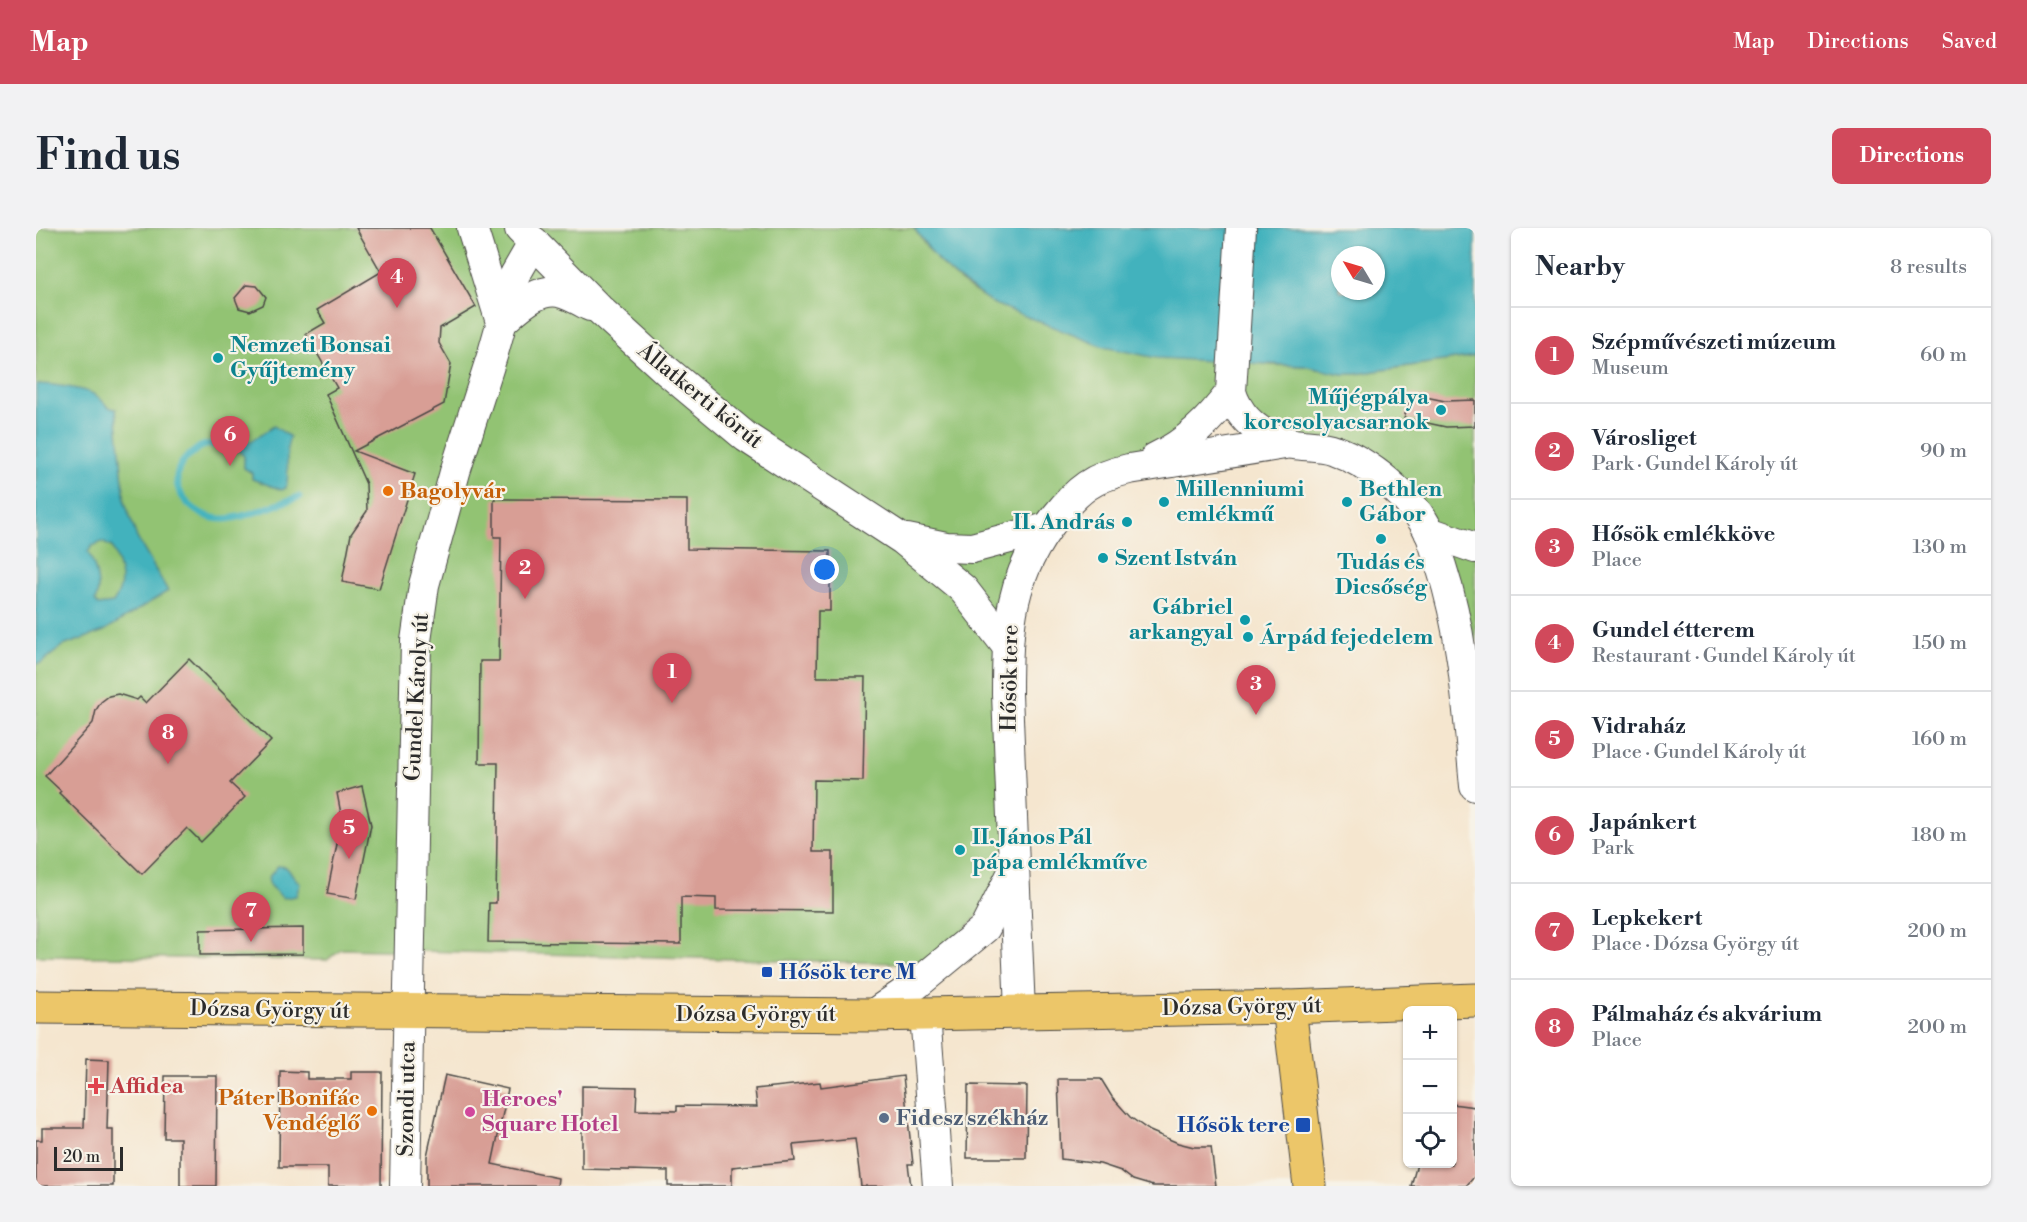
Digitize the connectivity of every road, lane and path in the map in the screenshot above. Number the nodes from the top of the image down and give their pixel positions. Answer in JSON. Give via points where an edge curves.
{"nodes":[{"id":1,"x":472,"y":228,"type":"edge"},
{"id":2,"x":1241,"y":228,"type":"edge"},
{"id":3,"x":526,"y":235,"type":"edge"},
{"id":4,"x":599,"y":309,"type":"junction"},
{"id":5,"x":501,"y":322,"type":"junction"},
{"id":6,"x":1231,"y":386,"type":"junction"},
{"id":7,"x":1291,"y":443,"type":"junction"},
{"id":8,"x":1129,"y":469,"type":"junction"},
{"id":9,"x":1047,"y":528,"type":"junction"},
{"id":10,"x":1429,"y":532,"type":"junction"},
{"id":11,"x":902,"y":539,"type":"junction"},
{"id":12,"x":1475,"y":548,"type":"edge"},
{"id":13,"x":1007,"y":646,"type":"junction"},
{"id":14,"x":1469,"y":667,"type":"edge"},
{"id":15,"x":1475,"y":786,"type":"edge"},
{"id":16,"x":1014,"y":869,"type":"junction"},
{"id":17,"x":1475,"y":1000,"type":"edge"},
{"id":18,"x":1289,"y":1007,"type":"junction"},
{"id":19,"x":36,"y":1008,"type":"edge"},
{"id":20,"x":408,"y":1011,"type":"junction"},
{"id":21,"x":1020,"y":1012,"type":"junction"},
{"id":22,"x":925,"y":1014,"type":"junction"},
{"id":23,"x":872,"y":1015,"type":"junction"},
{"id":24,"x":405,"y":1186,"type":"edge"},
{"id":25,"x":938,"y":1186,"type":"edge"},
{"id":26,"x":1310,"y":1186,"type":"edge"}],
"edges":[{"from":1,"to":5,"type":"street"},
{"from":2,"to":6,"type":"street"},
{"from":3,"to":4,"type":"street","name":"Állatkerti körút"},
{"from":3,"to":5,"type":"street","name":"Gundel Károly út"},
{"from":4,"to":5,"type":"street","via":[[559,292],[547,292],[531,297]]},
{"from":4,"to":11,"type":"street","name":"Állatkerti körút","via":[[746,437]]},
{"from":5,"to":20,"type":"street","name":"Gundel Károly út","via":[[454,472],[424,585],[416,641]]},
{"from":6,"to":7,"type":"street","name":"Hősök tere","via":[[1236,407],[1249,423]]},
{"from":6,"to":8,"type":"street","name":"Hősök tere","via":[[1215,414],[1195,433],[1168,452]]},
{"from":7,"to":8,"type":"street","name":"Hősök tere"},
{"from":7,"to":10,"type":"street","name":"Hősök tere","via":[[1333,449],[1365,465],[1401,495]]},
{"from":8,"to":9,"type":"street","name":"Hősök tere","via":[[1092,481]]},
{"from":9,"to":11,"type":"street","name":"Állatkerti körút","via":[[972,548]]},
{"from":9,"to":13,"type":"street","name":"Hősök tere","via":[[1030,552],[1019,580]]},
{"from":10,"to":12,"type":"street"},
{"from":10,"to":14,"type":"street","name":"Hősök tere"},
{"from":11,"to":13,"type":"street","name":"Állatkerti körút","via":[[963,589]]},
{"from":13,"to":16,"type":"street","name":"Hősök tere"},
{"from":14,"to":15,"type":"street","name":"Hősök tere"},
{"from":16,"to":21,"type":"street","name":"Hősök tere"},
{"from":16,"to":23,"type":"street","name":"Hősök tere","via":[[985,928]]},
{"from":17,"to":18,"type":"main road","name":"Dózsa György út"},
{"from":18,"to":21,"type":"main road","name":"Dózsa György út"},
{"from":18,"to":26,"type":"main road"},
{"from":19,"to":20,"type":"main road","name":"Dózsa György út"},
{"from":20,"to":23,"type":"main road","name":"Dózsa György út"},
{"from":20,"to":24,"type":"street","name":"Szondi utca"},
{"from":21,"to":22,"type":"main road","name":"Dózsa György út"},
{"from":22,"to":23,"type":"main road","name":"Dózsa György út"},
{"from":22,"to":25,"type":"street"}]}
